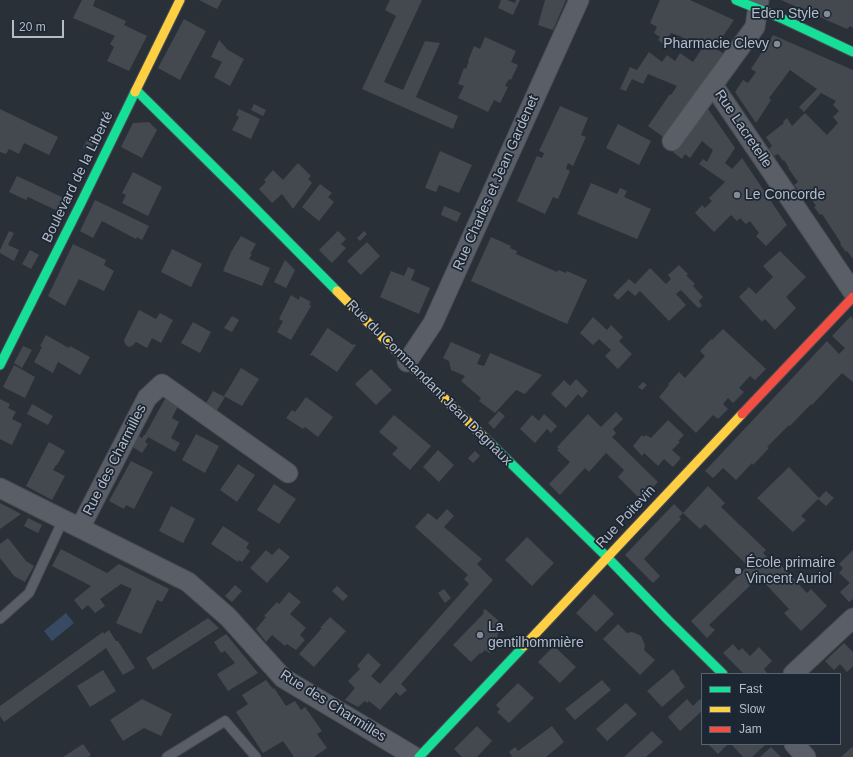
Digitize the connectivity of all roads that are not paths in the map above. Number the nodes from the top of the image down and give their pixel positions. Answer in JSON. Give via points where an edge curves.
{"nodes":[{"id":1,"x":180,"y":0,"type":"edge"},
{"id":2,"x":579,"y":0,"type":"edge"},
{"id":3,"x":736,"y":0,"type":"edge"},
{"id":4,"x":758,"y":4,"type":"edge"},
{"id":5,"x":853,"y":52,"type":"edge"},
{"id":6,"x":713,"y":85,"type":"junction"},
{"id":7,"x":136,"y":90,"type":"junction"},
{"id":8,"x":672,"y":141,"type":"dead end"},
{"id":9,"x":853,"y":292,"type":"edge"},
{"id":10,"x":853,"y":297,"type":"edge"},
{"id":11,"x":407,"y":362,"type":"junction"},
{"id":12,"x":0,"y":365,"type":"edge"},
{"id":13,"x":288,"y":473,"type":"dead end"},
{"id":14,"x":0,"y":488,"type":"edge"},
{"id":15,"x":72,"y":524,"type":"junction"},
{"id":16,"x":607,"y":557,"type":"junction"},
{"id":17,"x":853,"y":618,"type":"edge"},
{"id":18,"x":0,"y":619,"type":"edge"},
{"id":19,"x":722,"y":673,"type":"edge"},
{"id":20,"x":794,"y":673,"type":"edge"},
{"id":21,"x":795,"y":745,"type":"edge"},
{"id":22,"x":404,"y":754,"type":"edge"},
{"id":23,"x":167,"y":757,"type":"edge"},
{"id":24,"x":256,"y":757,"type":"edge"},
{"id":25,"x":419,"y":757,"type":"edge"},
{"id":26,"x":806,"y":757,"type":"edge"}],
"edges":[{"from":1,"to":7,"type":"street","name":"Boulevard de la Liberté"},
{"from":2,"to":11,"type":"street","name":"Rue Charles et Jean Gardenet","via":[[433,323]]},
{"from":3,"to":4,"type":"street"},
{"from":4,"to":5,"type":"street"},
{"from":4,"to":6,"type":"street","via":[[755,26]]},
{"from":6,"to":8,"type":"street"},
{"from":6,"to":9,"type":"street","name":"Rue Lacretelle"},
{"from":7,"to":11,"type":"street","name":"Rue du Commandant Jean Dagnaux"},
{"from":7,"to":12,"type":"street","name":"Boulevard de la Liberté"},
{"from":10,"to":16,"type":"street","name":"Rue Poitevin"},
{"from":11,"to":16,"type":"street","name":"Rue du Commandant Jean Dagnaux"},
{"from":13,"to":15,"type":"street","name":"Rue des Charmilles","via":[[162,384],[147,398]]},
{"from":14,"to":15,"type":"street","name":"Rue des Charmilles"},
{"from":15,"to":18,"type":"lane","via":[[30,593]]},
{"from":15,"to":22,"type":"street","name":"Rue des Charmilles","via":[[188,582],[228,617],[283,678]]},
{"from":16,"to":19,"type":"street","name":"Rue du Commandant Jean Dagnaux"},
{"from":16,"to":25,"type":"street","name":"Rue Poitevin"},
{"from":17,"to":20,"type":"street"},
{"from":21,"to":26,"type":"street"},
{"from":23,"to":24,"type":"lane","via":[[225,721]]}]}
